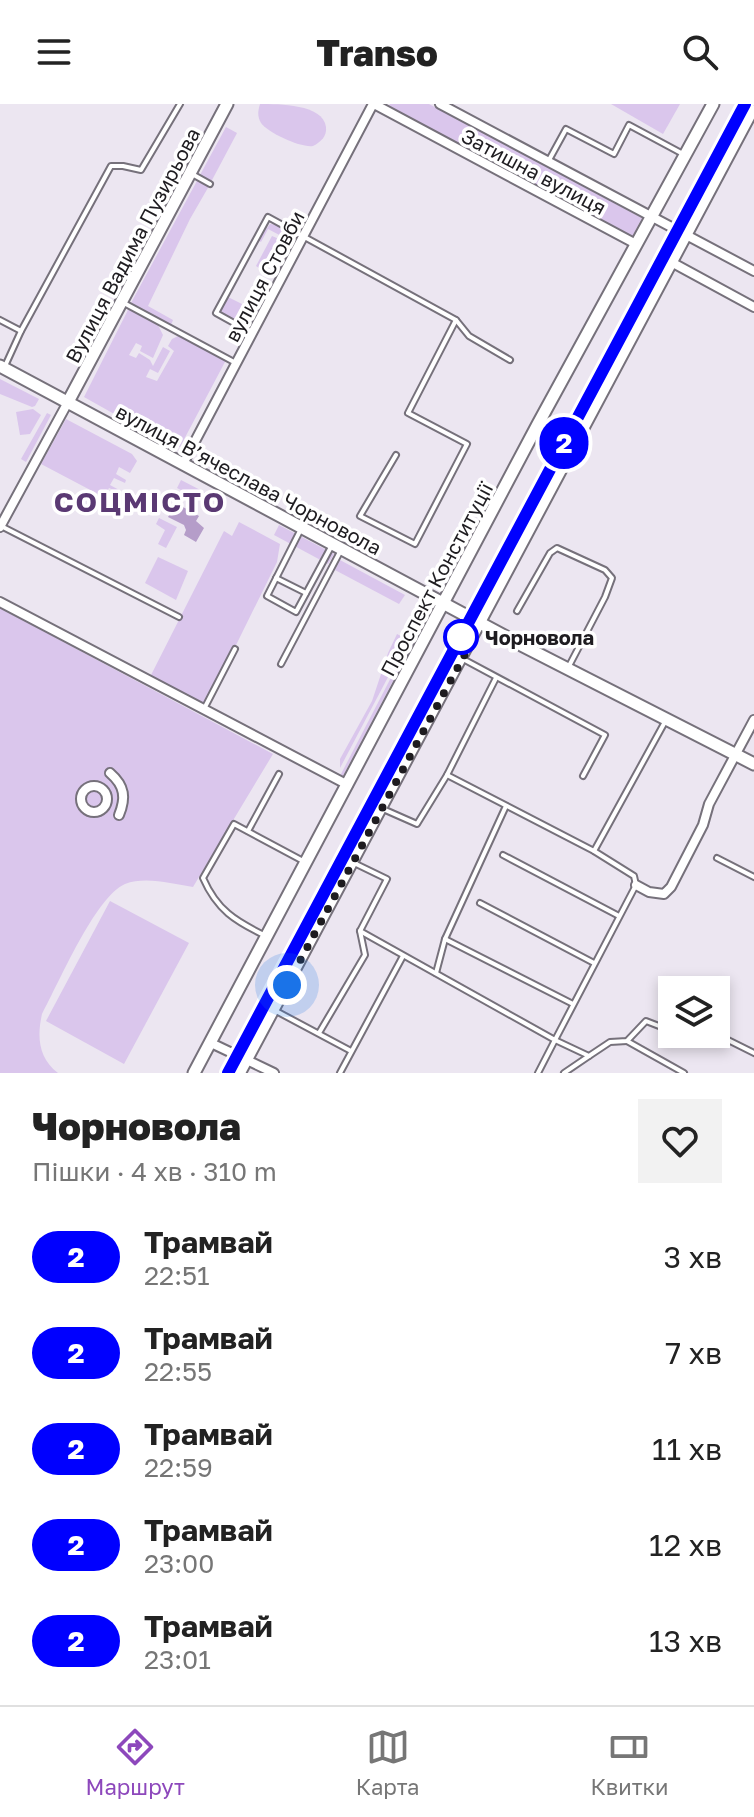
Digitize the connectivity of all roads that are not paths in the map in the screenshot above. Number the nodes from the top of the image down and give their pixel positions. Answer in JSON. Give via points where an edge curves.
{"nodes":[{"id":1,"x":180,"y":104,"type":"edge"},
{"id":2,"x":227,"y":104,"type":"edge"},
{"id":3,"x":374,"y":104,"type":"edge"},
{"id":4,"x":440,"y":104,"type":"edge"},
{"id":5,"x":713,"y":104,"type":"edge"},
{"id":6,"x":754,"y":110,"type":"edge"},
{"id":7,"x":685,"y":156,"type":"junction"},
{"id":8,"x":549,"y":162,"type":"junction"},
{"id":9,"x":190,"y":173,"type":"junction"},
{"id":10,"x":210,"y":184,"type":"dead end"},
{"id":11,"x":652,"y":217,"type":"junction"},
{"id":12,"x":303,"y":236,"type":"junction"},
{"id":13,"x":687,"y":236,"type":"junction"},
{"id":14,"x":636,"y":244,"type":"junction"},
{"id":15,"x":673,"y":263,"type":"junction"},
{"id":16,"x":754,"y":271,"type":"edge"},
{"id":17,"x":122,"y":302,"type":"junction"},
{"id":18,"x":754,"y":307,"type":"edge"},
{"id":19,"x":0,"y":320,"type":"edge"},
{"id":20,"x":456,"y":320,"type":"junction"},
{"id":21,"x":21,"y":331,"type":"junction"},
{"id":22,"x":252,"y":334,"type":"junction"},
{"id":23,"x":510,"y":360,"type":"dead end"},
{"id":24,"x":237,"y":363,"type":"junction"},
{"id":25,"x":2,"y":367,"type":"edge"},
{"id":26,"x":68,"y":402,"type":"junction"},
{"id":27,"x":396,"y":455,"type":"dead end"},
{"id":28,"x":183,"y":464,"type":"junction"},
{"id":29,"x":3,"y":516,"type":"edge"},
{"id":30,"x":0,"y":527,"type":"edge"},
{"id":31,"x":302,"y":527,"type":"junction"},
{"id":32,"x":337,"y":546,"type":"junction"},
{"id":33,"x":276,"y":578,"type":"junction"},
{"id":34,"x":306,"y":593,"type":"junction"},
{"id":35,"x":0,"y":602,"type":"edge"},
{"id":36,"x":444,"y":604,"type":"junction"},
{"id":37,"x":517,"y":611,"type":"dead end"},
{"id":38,"x":179,"y":617,"type":"dead end"},
{"id":39,"x":481,"y":623,"type":"junction"},
{"id":40,"x":235,"y":649,"type":"dead end"},
{"id":41,"x":463,"y":659,"type":"junction"},
{"id":42,"x":281,"y":664,"type":"dead end"},
{"id":43,"x":569,"y":669,"type":"junction"},
{"id":44,"x":496,"y":678,"type":"junction"},
{"id":45,"x":205,"y":708,"type":"junction"},
{"id":46,"x":666,"y":719,"type":"junction"},
{"id":47,"x":754,"y":720,"type":"edge"},
{"id":48,"x":736,"y":755,"type":"junction"},
{"id":49,"x":754,"y":764,"type":"edge"},
{"id":50,"x":110,"y":773,"type":"dead end"},
{"id":51,"x":279,"y":774,"type":"dead end"},
{"id":52,"x":447,"y":775,"type":"junction"},
{"id":53,"x":583,"y":776,"type":"dead end"},
{"id":54,"x":348,"y":785,"type":"junction"},
{"id":55,"x":506,"y":806,"type":"junction"},
{"id":56,"x":383,"y":809,"type":"junction"},
{"id":57,"x":119,"y":815,"type":"dead end"},
{"id":58,"x":248,"y":831,"type":"junction"},
{"id":59,"x":594,"y":851,"type":"junction"},
{"id":60,"x":503,"y":855,"type":"dead end"},
{"id":61,"x":717,"y":858,"type":"dead end"},
{"id":62,"x":307,"y":863,"type":"junction"},
{"id":63,"x":354,"y":863,"type":"junction"},
{"id":64,"x":754,"y":877,"type":"edge"},
{"id":65,"x":636,"y":885,"type":"junction"},
{"id":66,"x":480,"y":903,"type":"dead end"},
{"id":67,"x":619,"y":916,"type":"junction"},
{"id":68,"x":360,"y":931,"type":"junction"},
{"id":69,"x":266,"y":937,"type":"junction"},
{"id":70,"x":445,"y":939,"type":"junction"},
{"id":71,"x":403,"y":955,"type":"junction"},
{"id":72,"x":594,"y":963,"type":"junction"},
{"id":73,"x":436,"y":973,"type":"junction"},
{"id":74,"x":573,"y":1004,"type":"junction"},
{"id":75,"x":273,"y":1010,"type":"junction"},
{"id":76,"x":658,"y":1026,"type":"edge"},
{"id":77,"x":319,"y":1033,"type":"junction"},
{"id":78,"x":555,"y":1040,"type":"junction"},
{"id":79,"x":627,"y":1041,"type":"junction"},
{"id":80,"x":730,"y":1041,"type":"edge"},
{"id":81,"x":211,"y":1043,"type":"junction"},
{"id":82,"x":351,"y":1051,"type":"junction"},
{"id":83,"x":754,"y":1053,"type":"edge"},
{"id":84,"x":589,"y":1056,"type":"junction"},
{"id":85,"x":248,"y":1060,"type":"junction"},
{"id":86,"x":194,"y":1073,"type":"edge"},
{"id":87,"x":241,"y":1073,"type":"edge"},
{"id":88,"x":274,"y":1073,"type":"edge"},
{"id":89,"x":340,"y":1073,"type":"edge"},
{"id":90,"x":538,"y":1073,"type":"edge"},
{"id":91,"x":564,"y":1073,"type":"edge"},
{"id":92,"x":684,"y":1073,"type":"edge"}],
"edges":[{"from":1,"to":21,"type":"lane","via":[[141,170],[111,166]]},
{"from":2,"to":9,"type":"street","name":"Вулиця Вадима Пузирьова"},
{"from":3,"to":12,"type":"street","name":"вулиця Стовби"},
{"from":3,"to":14,"type":"street","name":"Затишна вулиця"},
{"from":4,"to":8,"type":"street","name":"Затишна вулиця"},
{"from":5,"to":7,"type":"street","name":"Проспект Конституції"},
{"from":6,"to":13,"type":"street"},
{"from":7,"to":8,"type":"lane","via":[[629,125],[614,154],[566,129]]},
{"from":7,"to":11,"type":"street","name":"Проспект Конституції"},
{"from":8,"to":11,"type":"street","name":"Затишна вулиця"},
{"from":9,"to":10,"type":"lane"},
{"from":9,"to":17,"type":"street","name":"Вулиця Вадима Пузирьова"},
{"from":11,"to":13,"type":"street","name":"Затишна вулиця"},
{"from":11,"to":14,"type":"street","name":"Проспект Конституції"},
{"from":12,"to":20,"type":"lane"},
{"from":12,"to":22,"type":"street","name":"вулиця Стовби"},
{"from":12,"to":22,"type":"lane","via":[[268,217],[216,313]]},
{"from":13,"to":15,"type":"street"},
{"from":13,"to":16,"type":"street","name":"Затишна вулиця"},
{"from":14,"to":36,"type":"street","name":"Проспект Конституції"},
{"from":15,"to":18,"type":"street"},
{"from":15,"to":39,"type":"street"},
{"from":17,"to":24,"type":"lane"},
{"from":17,"to":26,"type":"street","name":"Вулиця Вадима Пузирьова"},
{"from":19,"to":21,"type":"lane"},
{"from":20,"to":23,"type":"lane","via":[[469,336]]},
{"from":20,"to":27,"type":"lane","via":[[408,413],[467,444],[415,544],[360,516]]},
{"from":21,"to":25,"type":"lane"},
{"from":22,"to":24,"type":"street","name":"вулиця Стовби"},
{"from":24,"to":28,"type":"street","name":"вулиця Стовби"},
{"from":25,"to":26,"type":"street","name":"вулиця Вʼячеслава Чорновола"},
{"from":26,"to":28,"type":"street","name":"вулиця Вʼячеслава Чорновола"},
{"from":26,"to":29,"type":"street"},
{"from":28,"to":31,"type":"street","name":"вулиця Вʼячеслава Чорновола"},
{"from":29,"to":30,"type":"street"},
{"from":30,"to":38,"type":"lane"},
{"from":31,"to":32,"type":"street","name":"вулиця Вʼячеслава Чорновола"},
{"from":31,"to":33,"type":"lane"},
{"from":32,"to":34,"type":"lane"},
{"from":32,"to":36,"type":"street","name":"вулиця Вʼячеслава Чорновола"},
{"from":32,"to":42,"type":"lane"},
{"from":33,"to":34,"type":"lane"},
{"from":33,"to":34,"type":"lane","via":[[267,596],[296,612]]},
{"from":35,"to":45,"type":"street"},
{"from":36,"to":39,"type":"street","name":"вулиця Вʼячеслава Чорновола"},
{"from":36,"to":54,"type":"street","name":"Проспект Конституції"},
{"from":37,"to":43,"type":"lane","via":[[557,548],[605,570],[612,578]]},
{"from":39,"to":41,"type":"street"},
{"from":39,"to":43,"type":"street"},
{"from":40,"to":45,"type":"lane"},
{"from":41,"to":44,"type":"lane"},
{"from":41,"to":56,"type":"street"},
{"from":43,"to":46,"type":"street"},
{"from":44,"to":52,"type":"lane"},
{"from":44,"to":53,"type":"lane","via":[[605,735]]},
{"from":45,"to":54,"type":"street"},
{"from":46,"to":48,"type":"street"},
{"from":46,"to":59,"type":"lane"},
{"from":47,"to":48,"type":"street"},
{"from":48,"to":49,"type":"street"},
{"from":48,"to":65,"type":"street","via":[[671,887],[658,894]]},
{"from":50,"to":57,"type":"street","via":[[124,794]]},
{"from":51,"to":58,"type":"lane"},
{"from":52,"to":55,"type":"lane"},
{"from":52,"to":56,"type":"lane","via":[[417,824]]},
{"from":54,"to":62,"type":"street","name":"Проспект Конституції"},
{"from":55,"to":59,"type":"lane"},
{"from":55,"to":70,"type":"lane"},
{"from":56,"to":63,"type":"street"},
{"from":58,"to":62,"type":"lane"},
{"from":58,"to":69,"type":"lane","via":[[234,824],[203,878],[225,912]]},
{"from":59,"to":65,"type":"lane","via":[[634,876]]},
{"from":60,"to":67,"type":"lane"},
{"from":61,"to":64,"type":"lane"},
{"from":62,"to":69,"type":"street","name":"Проспект Конституції"},
{"from":63,"to":68,"type":"lane","via":[[387,879]]},
{"from":63,"to":75,"type":"street"},
{"from":65,"to":67,"type":"lane"},
{"from":66,"to":72,"type":"lane"},
{"from":67,"to":72,"type":"lane"},
{"from":68,"to":71,"type":"lane"},
{"from":68,"to":77,"type":"lane","via":[[365,955]]},
{"from":69,"to":81,"type":"street","name":"Проспект Конституції"},
{"from":70,"to":73,"type":"lane"},
{"from":70,"to":74,"type":"lane"},
{"from":71,"to":73,"type":"lane"},
{"from":71,"to":82,"type":"lane"},
{"from":72,"to":74,"type":"lane"},
{"from":73,"to":78,"type":"lane"},
{"from":74,"to":78,"type":"lane"},
{"from":75,"to":77,"type":"lane"},
{"from":75,"to":85,"type":"street"},
{"from":76,"to":79,"type":"lane","via":[[646,1021]]},
{"from":77,"to":82,"type":"lane"},
{"from":78,"to":84,"type":"lane"},
{"from":78,"to":90,"type":"lane"},
{"from":79,"to":84,"type":"lane","via":[[610,1042]]},
{"from":79,"to":92,"type":"lane"},
{"from":80,"to":83,"type":"lane"},
{"from":81,"to":85,"type":"street"},
{"from":81,"to":86,"type":"street","name":"Проспект Конституції"},
{"from":82,"to":89,"type":"lane"},
{"from":84,"to":91,"type":"lane"},
{"from":85,"to":87,"type":"street"},
{"from":85,"to":88,"type":"street"}]}
